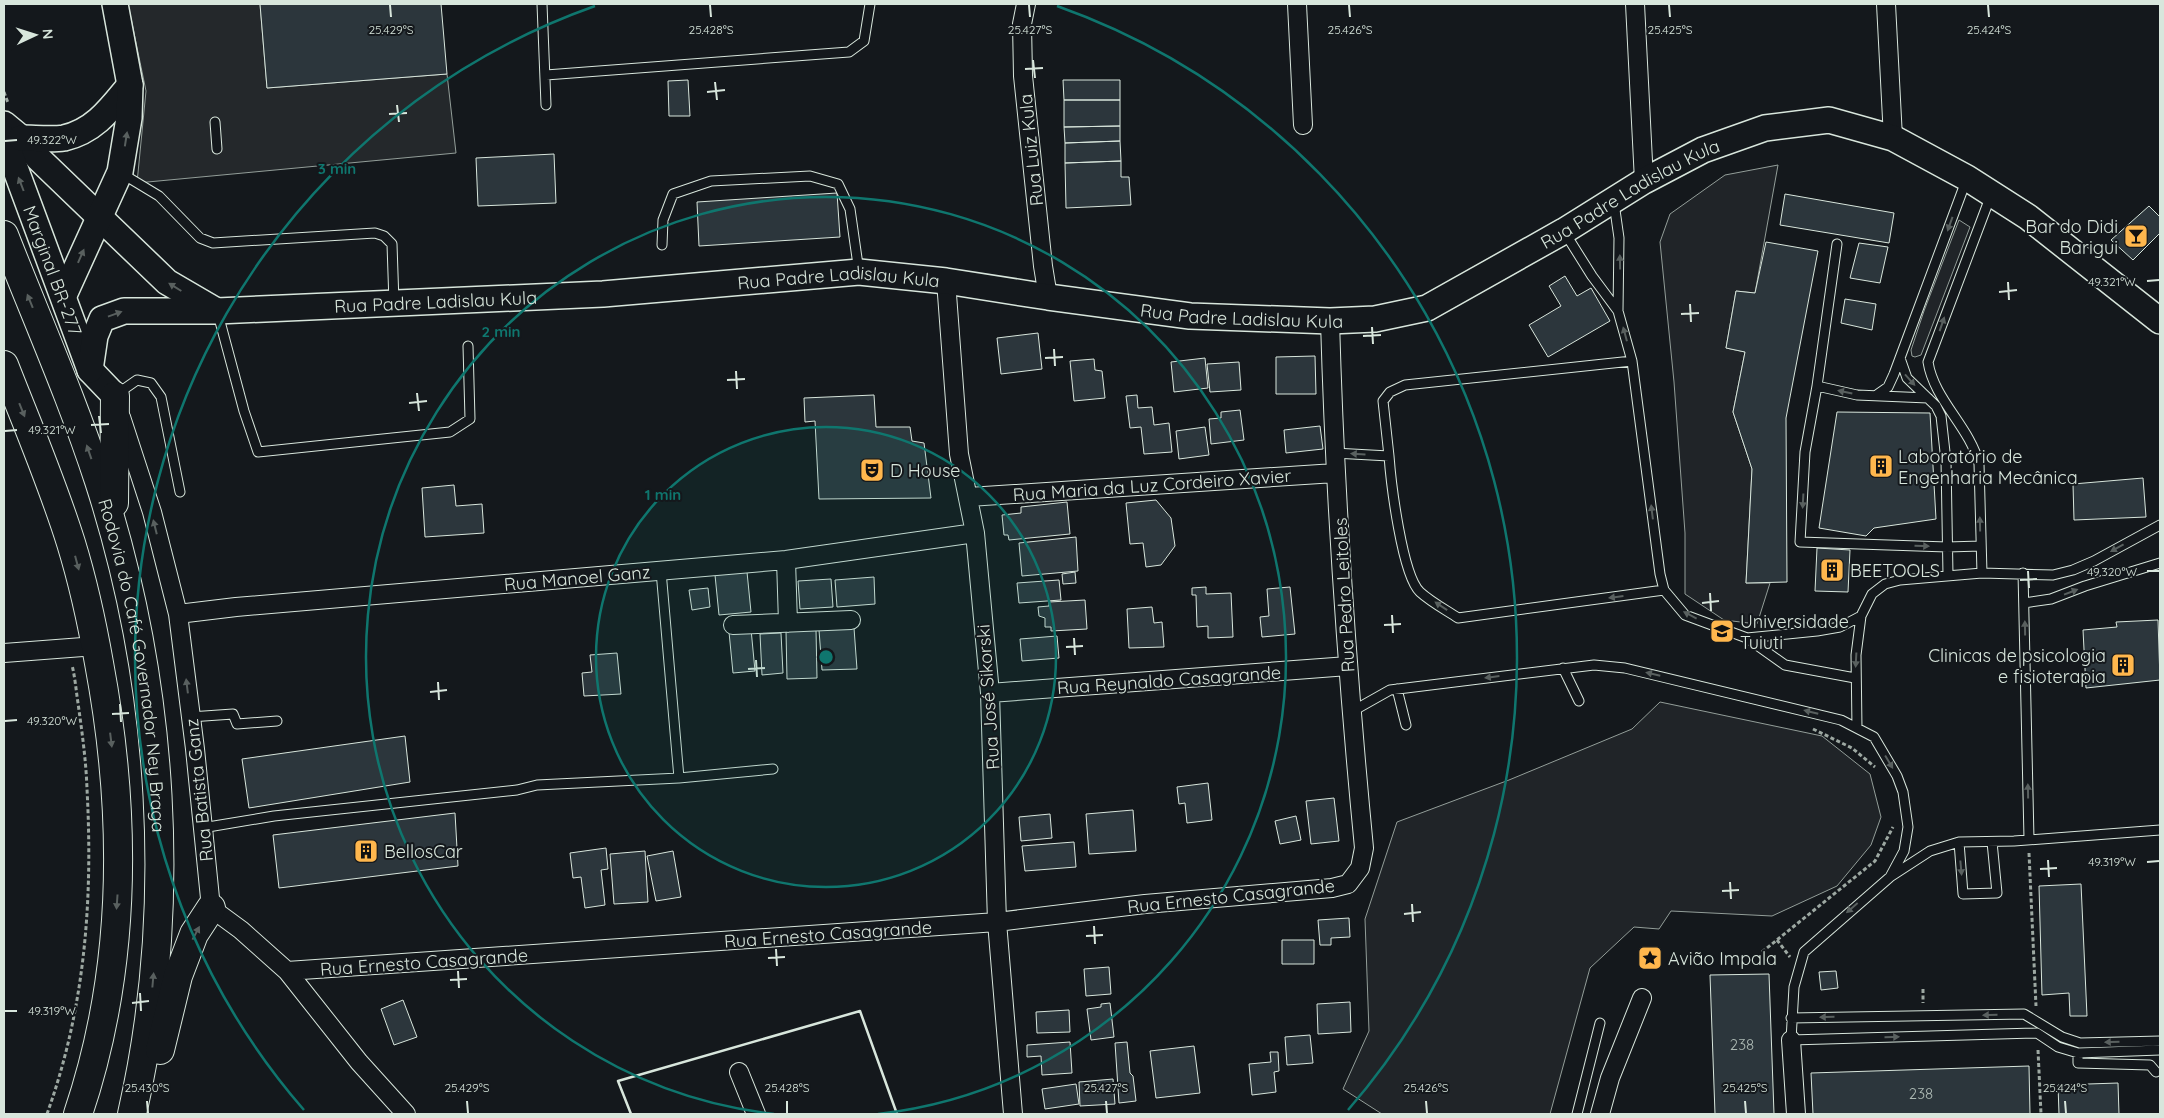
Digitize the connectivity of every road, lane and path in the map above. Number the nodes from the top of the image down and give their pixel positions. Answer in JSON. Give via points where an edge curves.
{"nodes":[{"id":1,"x":116,"y":4,"type":"edge"},
{"id":2,"x":542,"y":4,"type":"edge"},
{"id":3,"x":870,"y":4,"type":"edge"},
{"id":4,"x":1026,"y":4,"type":"edge"},
{"id":5,"x":1297,"y":4,"type":"edge"},
{"id":6,"x":1635,"y":4,"type":"edge"},
{"id":7,"x":1886,"y":4,"type":"edge"},
{"id":8,"x":546,"y":75,"type":"junction"},
{"id":9,"x":130,"y":85,"type":"junction"},
{"id":10,"x":546,"y":105,"type":"dead end"},
{"id":11,"x":215,"y":122,"type":"dead end"},
{"id":12,"x":1303,"y":125,"type":"dead end"},
{"id":13,"x":10,"y":133,"type":"edge"},
{"id":14,"x":1893,"y":138,"type":"junction"},
{"id":15,"x":217,"y":149,"type":"dead end"},
{"id":16,"x":120,"y":172,"type":"junction"},
{"id":17,"x":1967,"y":178,"type":"junction"},
{"id":18,"x":1644,"y":181,"type":"junction"},
{"id":19,"x":1992,"y":193,"type":"junction"},
{"id":20,"x":1613,"y":200,"type":"junction"},
{"id":21,"x":98,"y":217,"type":"junction"},
{"id":22,"x":1564,"y":231,"type":"junction"},
{"id":23,"x":4,"y":235,"type":"edge"},
{"id":24,"x":1837,"y":244,"type":"dead end"},
{"id":25,"x":662,"y":246,"type":"dead end"},
{"id":26,"x":859,"y":272,"type":"junction"},
{"id":27,"x":946,"y":281,"type":"junction"},
{"id":28,"x":64,"y":295,"type":"junction"},
{"id":29,"x":1048,"y":297,"type":"junction"},
{"id":30,"x":394,"y":303,"type":"junction"},
{"id":31,"x":217,"y":311,"type":"junction"},
{"id":32,"x":1618,"y":311,"type":"junction"},
{"id":33,"x":1330,"y":321,"type":"junction"},
{"id":34,"x":2160,"y":321,"type":"edge"},
{"id":35,"x":468,"y":346,"type":"dead end"},
{"id":36,"x":1900,"y":358,"type":"junction"},
{"id":37,"x":1632,"y":361,"type":"junction"},
{"id":38,"x":4,"y":365,"type":"edge"},
{"id":39,"x":90,"y":370,"type":"junction"},
{"id":40,"x":1817,"y":386,"type":"junction"},
{"id":41,"x":1878,"y":394,"type":"junction"},
{"id":42,"x":115,"y":396,"type":"junction"},
{"id":43,"x":1928,"y":398,"type":"junction"},
{"id":44,"x":1334,"y":453,"type":"junction"},
{"id":45,"x":1388,"y":456,"type":"junction"},
{"id":46,"x":1335,"y":473,"type":"junction"},
{"id":47,"x":180,"y":492,"type":"dead end"},
{"id":48,"x":969,"y":497,"type":"junction"},
{"id":49,"x":2160,"y":525,"type":"edge"},
{"id":50,"x":114,"y":532,"type":"junction"},
{"id":51,"x":975,"y":533,"type":"junction"},
{"id":52,"x":1981,"y":546,"type":"junction"},
{"id":53,"x":1947,"y":547,"type":"junction"},
{"id":54,"x":786,"y":560,"type":"junction"},
{"id":55,"x":2160,"y":564,"type":"edge"},
{"id":56,"x":661,"y":570,"type":"junction"},
{"id":57,"x":1982,"y":572,"type":"junction"},
{"id":58,"x":2023,"y":572,"type":"junction"},
{"id":59,"x":1948,"y":576,"type":"junction"},
{"id":60,"x":1664,"y":590,"type":"junction"},
{"id":61,"x":2024,"y":603,"type":"junction"},
{"id":62,"x":178,"y":614,"type":"junction"},
{"id":63,"x":1861,"y":616,"type":"junction"},
{"id":64,"x":851,"y":620,"type":"dead end"},
{"id":65,"x":788,"y":623,"type":"junction"},
{"id":66,"x":733,"y":625,"type":"dead end"},
{"id":67,"x":1747,"y":638,"type":"junction"},
{"id":68,"x":96,"y":646,"type":"junction"},
{"id":69,"x":67,"y":648,"type":"junction"},
{"id":70,"x":4,"y":653,"type":"edge"},
{"id":71,"x":1348,"y":666,"type":"junction"},
{"id":72,"x":1563,"y":668,"type":"junction"},
{"id":73,"x":1855,"y":678,"type":"junction"},
{"id":74,"x":1398,"y":688,"type":"junction"},
{"id":75,"x":990,"y":693,"type":"junction"},
{"id":76,"x":1579,"y":701,"type":"dead end"},
{"id":77,"x":1351,"y":712,"type":"junction"},
{"id":78,"x":190,"y":717,"type":"junction"},
{"id":79,"x":277,"y":721,"type":"dead end"},
{"id":80,"x":1406,"y":725,"type":"dead end"},
{"id":81,"x":1811,"y":728,"type":"dead end"},
{"id":82,"x":1857,"y":728,"type":"junction"},
{"id":83,"x":773,"y":769,"type":"dead end"},
{"id":84,"x":1879,"y":775,"type":"dead end"},
{"id":85,"x":679,"y":778,"type":"junction"},
{"id":86,"x":1893,"y":817,"type":"dead end"},
{"id":87,"x":202,"y":828,"type":"junction"},
{"id":88,"x":2160,"y":830,"type":"edge"},
{"id":89,"x":2029,"y":839,"type":"junction"},
{"id":90,"x":1959,"y":842,"type":"junction"},
{"id":91,"x":1992,"y":842,"type":"junction"},
{"id":92,"x":1360,"y":868,"type":"joint"},
{"id":93,"x":1890,"y":877,"type":"junction"},
{"id":94,"x":211,"y":908,"type":"junction"},
{"id":95,"x":997,"y":922,"type":"junction"},
{"id":96,"x":1762,"y":952,"type":"dead end"},
{"id":97,"x":287,"y":971,"type":"junction"},
{"id":98,"x":1642,"y":998,"type":"dead end"},
{"id":99,"x":1791,"y":1018,"type":"junction"},
{"id":100,"x":2037,"y":1021,"type":"junction"},
{"id":101,"x":1600,"y":1023,"type":"dead end"},
{"id":102,"x":2037,"y":1033,"type":"junction"},
{"id":103,"x":1791,"y":1040,"type":"junction"},
{"id":104,"x":2160,"y":1041,"type":"edge"},
{"id":105,"x":2160,"y":1050,"type":"edge"},
{"id":106,"x":2078,"y":1053,"type":"junction"},
{"id":107,"x":738,"y":1072,"type":"dead end"},
{"id":108,"x":2156,"y":1072,"type":"dead end"},
{"id":109,"x":47,"y":1114,"type":"edge"},
{"id":110,"x":78,"y":1114,"type":"edge"},
{"id":111,"x":132,"y":1114,"type":"edge"},
{"id":112,"x":145,"y":1114,"type":"edge"},
{"id":113,"x":406,"y":1114,"type":"edge"},
{"id":114,"x":756,"y":1114,"type":"edge"},
{"id":115,"x":1013,"y":1114,"type":"edge"},
{"id":116,"x":1577,"y":1114,"type":"edge"},
{"id":117,"x":1600,"y":1114,"type":"edge"},
{"id":118,"x":1796,"y":1114,"type":"edge"},
{"id":119,"x":2041,"y":1114,"type":"edge"}],
"edges":[{"from":1,"to":9,"type":"street"},
{"from":2,"to":8,"type":"lane"},
{"from":3,"to":8,"type":"lane","via":[[864,41],[849,52]]},
{"from":4,"to":29,"type":"street","name":"Rua Luiz Kula","via":[[1022,24],[1023,76]]},
{"from":5,"to":12,"type":"street"},
{"from":6,"to":18,"type":"street"},
{"from":7,"to":14,"type":"street"},
{"from":8,"to":10,"type":"lane"},
{"from":9,"to":13,"type":"street","via":[[103,118],[86,130],[64,138]]},
{"from":16,"to":9,"type":"street","one_way":true,"via":[[129,118]]},
{"from":11,"to":15,"type":"lane"},
{"from":13,"to":21,"type":"street"},
{"from":28,"to":13,"type":"street","name":"Marginal BR-277","one_way":true},
{"from":14,"to":17,"type":"street","name":"Rua Padre Ladislau Kula"},
{"from":14,"to":18,"type":"street","name":"Rua Padre Ladislau Kula","via":[[1829,120],[1765,128],[1703,150]]},
{"from":16,"to":21,"type":"street"},
{"from":16,"to":30,"type":"lane","via":[[159,196],[200,238],[213,243],[375,233],[384,236],[392,244]]},
{"from":17,"to":19,"type":"street","name":"Rua Padre Ladislau Kula"},
{"from":17,"to":36,"type":"lane","one_way":true},
{"from":18,"to":20,"type":"street","name":"Rua Padre Ladislau Kula"},
{"from":19,"to":34,"type":"street","name":"Rua Padre Ladislau Kula","via":[[2028,217]]},
{"from":52,"to":19,"type":"lane","one_way":true,"via":[[1976,449],[1934,383],[1928,362]]},
{"from":20,"to":22,"type":"street","name":"Rua Padre Ladislau Kula"},
{"from":32,"to":20,"type":"lane","one_way":true,"via":[[1619,238]]},
{"from":28,"to":21,"type":"street","one_way":true},
{"from":31,"to":21,"type":"street","one_way":true,"via":[[168,282]]},
{"from":22,"to":32,"type":"lane"},
{"from":22,"to":33,"type":"street","name":"Rua Padre Ladislau Kula","via":[[1427,308],[1376,319]]},
{"from":50,"to":23,"type":"highway","name":"Rodovia do Café Governador Ney Braga","one_way":true,"via":[[86,443]]},
{"from":24,"to":40,"type":"lane"},
{"from":25,"to":26,"type":"lane","via":[[663,220],[673,194],[711,181],[810,176],[838,184],[850,209]]},
{"from":26,"to":27,"type":"street","name":"Rua Padre Ladislau Kula"},
{"from":26,"to":30,"type":"street","name":"Rua Padre Ladislau Kula","via":[[603,294]]},
{"from":27,"to":29,"type":"street","name":"Rua Padre Ladislau Kula"},
{"from":27,"to":48,"type":"street","name":"Rua José Sikorski","via":[[959,454]]},
{"from":28,"to":39,"type":"street","name":"Marginal BR-277"},
{"from":29,"to":33,"type":"street","name":"Rua Padre Ladislau Kula","via":[[1190,316]]},
{"from":30,"to":31,"type":"street","name":"Rua Padre Ladislau Kula"},
{"from":31,"to":35,"type":"lane","via":[[258,452],[450,432],[470,419]]},
{"from":39,"to":31,"type":"street","name":"Rua Padre Ladislau Kula","one_way":true,"via":[[102,319],[124,311]]},
{"from":37,"to":32,"type":"lane","one_way":true},
{"from":33,"to":44,"type":"street","name":"Rua Pedro Leitoles"},
{"from":36,"to":41,"type":"lane","via":[[1888,387]]},
{"from":36,"to":43,"type":"lane","one_way":true,"via":[[1907,378]]},
{"from":37,"to":45,"type":"lane","via":[[1405,385],[1390,392],[1384,401]]},
{"from":60,"to":37,"type":"lane","one_way":true},
{"from":38,"to":68,"type":"highway","name":"Rodovia do Café Governador Ney Braga","one_way":true,"via":[[71,543]]},
{"from":39,"to":42,"type":"street","name":"Marginal BR-277"},
{"from":41,"to":40,"type":"lane","one_way":true,"via":[[1857,395]]},
{"from":40,"to":53,"type":"lane","one_way":true,"via":[[1805,452],[1800,542]]},
{"from":41,"to":43,"type":"lane"},
{"from":42,"to":47,"type":"lane","via":[[137,380],[151,383],[161,397]]},
{"from":42,"to":50,"type":"highway"},
{"from":62,"to":42,"type":"street","name":"Rua Batista Ganz","one_way":true,"via":[[152,512]]},
{"from":43,"to":53,"type":"lane","via":[[1941,416],[1946,461]]},
{"from":45,"to":44,"type":"lane","one_way":true},
{"from":44,"to":46,"type":"street","name":"Rua Pedro Leitoles"},
{"from":60,"to":45,"type":"lane","one_way":true,"via":[[1458,618],[1420,592],[1411,580],[1404,558]]},
{"from":46,"to":48,"type":"street","name":"Rua Maria da Luz Cordeiro Xavier"},
{"from":46,"to":71,"type":"street","name":"Rua Pedro Leitoles"},
{"from":48,"to":51,"type":"street","name":"Rua José Sikorski"},
{"from":49,"to":58,"type":"lane","one_way":true,"via":[[2073,570],[2053,575]]},
{"from":111,"to":50,"type":"highway","name":"Rodovia do Café Governador Ney Braga","one_way":true,"via":[[152,999],[157,940],[158,834],[143,658]]},
{"from":51,"to":54,"type":"street","name":"Rua Manoel Ganz"},
{"from":51,"to":75,"type":"street","name":"Rua José Sikorski"},
{"from":52,"to":53,"type":"lane"},
{"from":52,"to":57,"type":"lane"},
{"from":53,"to":59,"type":"lane"},
{"from":54,"to":56,"type":"street","name":"Rua Manoel Ganz"},
{"from":54,"to":65,"type":"street"},
{"from":61,"to":55,"type":"lane","one_way":true,"via":[[2051,599]]},
{"from":56,"to":62,"type":"street","name":"Rua Manoel Ganz"},
{"from":56,"to":85,"type":"lane"},
{"from":57,"to":58,"type":"lane"},
{"from":57,"to":59,"type":"lane"},
{"from":58,"to":61,"type":"lane"},
{"from":59,"to":63,"type":"lane","via":[[1885,584],[1872,594]]},
{"from":67,"to":60,"type":"lane","one_way":true,"via":[[1685,615]]},
{"from":89,"to":61,"type":"lane","one_way":true},
{"from":78,"to":62,"type":"street","name":"Rua Batista Ganz","one_way":true},
{"from":63,"to":67,"type":"lane","via":[[1840,627]]},
{"from":63,"to":73,"type":"lane","one_way":true},
{"from":64,"to":65,"type":"street"},
{"from":65,"to":66,"type":"street"},
{"from":67,"to":73,"type":"lane","via":[[1786,666]]},
{"from":68,"to":69,"type":"street"},
{"from":68,"to":110,"type":"highway","name":"Rodovia do Café Governador Ney Braga","one_way":true,"via":[[114,764],[118,884],[109,989],[99,1041]]},
{"from":69,"to":70,"type":"street"},
{"from":69,"to":109,"type":"path","via":[[73,668],[85,752],[90,848],[88,926],[80,990]]},
{"from":71,"to":75,"type":"street","name":"Rua Reynaldo Casagrande"},
{"from":71,"to":77,"type":"street","name":"Rua Pedro Leitoles"},
{"from":72,"to":74,"type":"lane","one_way":true},
{"from":72,"to":76,"type":"lane"},
{"from":82,"to":72,"type":"lane","one_way":true,"via":[[1841,720],[1624,668],[1594,665]]},
{"from":73,"to":82,"type":"lane"},
{"from":74,"to":77,"type":"lane"},
{"from":74,"to":80,"type":"lane"},
{"from":75,"to":95,"type":"street","name":"Rua José Sikorski"},
{"from":77,"to":92,"type":"street","name":"Rua Pedro Leitoles","via":[[1364,848]]},
{"from":78,"to":79,"type":"lane","via":[[233,714],[237,724]]},
{"from":78,"to":87,"type":"street","name":"Rua Batista Ganz"},
{"from":81,"to":84,"type":"path","via":[[1852,748],[1875,767]]},
{"from":82,"to":93,"type":"lane","one_way":true,"via":[[1874,737],[1903,792],[1908,827],[1904,851]]},
{"from":83,"to":85,"type":"lane"},
{"from":85,"to":87,"type":"lane","via":[[537,785],[517,790],[274,816]]},
{"from":86,"to":96,"type":"path","via":[[1893,826],[1875,862]]},
{"from":87,"to":94,"type":"street","name":"Rua Batista Ganz"},
{"from":88,"to":89,"type":"lane"},
{"from":89,"to":91,"type":"lane"},
{"from":89,"to":100,"type":"path"},
{"from":90,"to":91,"type":"lane"},
{"from":90,"to":91,"type":"lane","one_way":true,"via":[[1964,894],[1997,893]]},
{"from":90,"to":93,"type":"lane","via":[[1930,851]]},
{"from":92,"to":95,"type":"street","name":"Rua Ernesto Casagrande","via":[[1348,884],[1332,888],[1145,904]]},
{"from":93,"to":99,"type":"lane","one_way":true,"via":[[1804,952],[1794,987]]},
{"from":94,"to":97,"type":"street"},
{"from":112,"to":94,"type":"highway","one_way":true,"via":[[178,976],[194,934]]},
{"from":95,"to":97,"type":"street","name":"Rua Ernesto Casagrande"},
{"from":95,"to":115,"type":"street","name":"Rua José Sikorski"},
{"from":97,"to":113,"type":"street"},
{"from":98,"to":117,"type":"street","via":[[1610,1078]]},
{"from":100,"to":99,"type":"lane","one_way":true,"via":[[2024,1014]]},
{"from":99,"to":103,"type":"lane"},
{"from":104,"to":100,"type":"lane","one_way":true,"via":[[2080,1043],[2062,1037]]},
{"from":101,"to":116,"type":"lane"},
{"from":103,"to":102,"type":"lane","one_way":true},
{"from":102,"to":106,"type":"lane","via":[[2058,1048]]},
{"from":102,"to":119,"type":"path"},
{"from":103,"to":118,"type":"street"},
{"from":105,"to":106,"type":"lane"},
{"from":106,"to":108,"type":"lane","via":[[2078,1064],[2134,1064],[2150,1066]]},
{"from":107,"to":114,"type":"street"}]}
